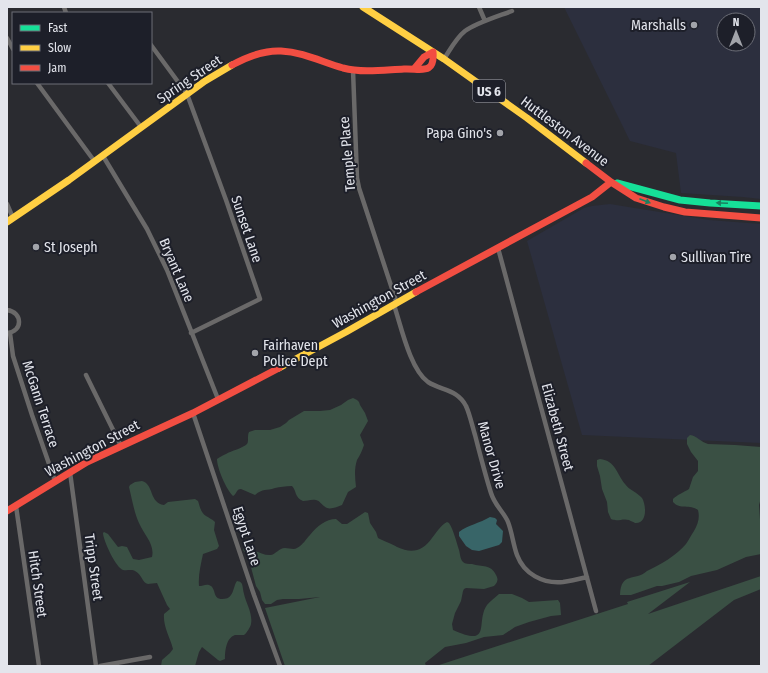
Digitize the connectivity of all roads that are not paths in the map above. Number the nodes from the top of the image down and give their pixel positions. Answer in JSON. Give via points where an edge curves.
{"nodes":[{"id":1,"x":363,"y":7,"type":"edge"},
{"id":2,"x":479,"y":7,"type":"edge"},
{"id":3,"x":512,"y":11,"type":"dead end"},
{"id":4,"x":485,"y":22,"type":"junction"},
{"id":5,"x":7,"y":38,"type":"edge"},
{"id":6,"x":12,"y":47,"type":"edge"},
{"id":7,"x":152,"y":47,"type":"edge"},
{"id":8,"x":434,"y":52,"type":"junction"},
{"id":9,"x":444,"y":59,"type":"junction"},
{"id":10,"x":414,"y":69,"type":"junction"},
{"id":11,"x":352,"y":70,"type":"junction"},
{"id":12,"x":38,"y":84,"type":"edge"},
{"id":13,"x":109,"y":84,"type":"edge"},
{"id":14,"x":187,"y":94,"type":"junction"},
{"id":15,"x":141,"y":127,"type":"junction"},
{"id":16,"x":103,"y":156,"type":"junction"},
{"id":17,"x":95,"y":162,"type":"junction"},
{"id":18,"x":612,"y":182,"type":"junction"},
{"id":19,"x":7,"y":204,"type":"edge"},
{"id":20,"x":761,"y":206,"type":"edge"},
{"id":21,"x":761,"y":218,"type":"edge"},
{"id":22,"x":10,"y":220,"type":"edge"},
{"id":23,"x":498,"y":248,"type":"junction"},
{"id":24,"x":395,"y":304,"type":"junction"},
{"id":25,"x":7,"y":310,"type":"edge"},
{"id":26,"x":9,"y":333,"type":"edge"},
{"id":27,"x":191,"y":333,"type":"junction"},
{"id":28,"x":86,"y":376,"type":"dead end"},
{"id":29,"x":218,"y":399,"type":"junction"},
{"id":30,"x":193,"y":413,"type":"junction"},
{"id":31,"x":121,"y":446,"type":"junction"},
{"id":32,"x":70,"y":472,"type":"junction"},
{"id":33,"x":55,"y":481,"type":"junction"},
{"id":34,"x":16,"y":506,"type":"junction"},
{"id":35,"x":7,"y":511,"type":"edge"},
{"id":36,"x":587,"y":577,"type":"junction"},
{"id":37,"x":596,"y":611,"type":"dead end"},
{"id":38,"x":150,"y":657,"type":"dead end"},
{"id":39,"x":39,"y":666,"type":"edge"},
{"id":40,"x":96,"y":666,"type":"edge"},
{"id":41,"x":100,"y":666,"type":"edge"},
{"id":42,"x":280,"y":666,"type":"edge"}],
"edges":[{"from":1,"to":8,"type":"main road","name":"Huttleston Avenue","number":"US 6"},
{"from":2,"to":4,"type":"street"},
{"from":3,"to":4,"type":"street"},
{"from":4,"to":9,"type":"street","via":[[465,32]]},
{"from":5,"to":6,"type":"street"},
{"from":7,"to":14,"type":"street"},
{"from":8,"to":9,"type":"main road","name":"Huttleston Avenue","number":"US 6"},
{"from":8,"to":10,"type":"main road","via":[[424,57]]},
{"from":8,"to":10,"type":"main road","name":"Spring Street","via":[[431,66],[422,70]]},
{"from":9,"to":18,"type":"main road","name":"Huttleston Avenue","number":"US 6"},
{"from":10,"to":11,"type":"main road","name":"Spring Street"},
{"from":11,"to":14,"type":"main road","name":"Spring Street","via":[[299,54],[272,51],[227,68]]},
{"from":11,"to":24,"type":"street","name":"Temple Place","via":[[357,178]]},
{"from":12,"to":17,"type":"street"},
{"from":13,"to":15,"type":"street"},
{"from":14,"to":15,"type":"main road","name":"Spring Street"},
{"from":14,"to":27,"type":"street","name":"Sunset Lane","via":[[260,299]]},
{"from":15,"to":16,"type":"main road","name":"Spring Street"},
{"from":16,"to":17,"type":"main road","name":"Spring Street"},
{"from":16,"to":27,"type":"street","name":"Bryant Lane","via":[[147,229],[167,270]]},
{"from":17,"to":22,"type":"main road","name":"Spring Street"},
{"from":20,"to":18,"type":"main road","name":"Huttleston Avenue","number":"US 6","one_way":true,"via":[[679,200]]},
{"from":18,"to":21,"type":"main road","name":"Huttleston Avenue","number":"US 6","one_way":true,"via":[[636,198],[664,208]]},
{"from":18,"to":23,"type":"main road","name":"Washington Street","via":[[592,197]]},
{"from":19,"to":22,"type":"street"},
{"from":23,"to":24,"type":"main road","name":"Washington Street"},
{"from":23,"to":36,"type":"street","name":"Elizabeth Street"},
{"from":24,"to":29,"type":"main road","name":"Washington Street"},
{"from":24,"to":36,"type":"street","name":"Manor Drive","via":[[411,357],[419,372],[428,382],[454,393],[466,406],[491,494],[508,522],[521,562],[535,577],[548,582],[565,582]]},
{"from":25,"to":26,"type":"street","name":"McGann Terrace","via":[[17,315],[19,322],[17,329]]},
{"from":26,"to":33,"type":"street","name":"McGann Terrace","via":[[13,356]]},
{"from":27,"to":29,"type":"street","name":"Bryant Lane"},
{"from":28,"to":31,"type":"street"},
{"from":29,"to":30,"type":"main road","name":"Washington Street"},
{"from":30,"to":31,"type":"main road","name":"Washington Street"},
{"from":30,"to":42,"type":"street","name":"Egypt Lane"},
{"from":31,"to":32,"type":"main road","name":"Washington Street"},
{"from":32,"to":33,"type":"main road","name":"Washington Street"},
{"from":32,"to":40,"type":"street","name":"Tripp Street"},
{"from":33,"to":34,"type":"main road","name":"Washington Street"},
{"from":34,"to":35,"type":"main road","name":"Washington Street"},
{"from":34,"to":39,"type":"street","name":"Hitch Street"},
{"from":36,"to":37,"type":"street","name":"Elizabeth Street"},
{"from":38,"to":41,"type":"street"}]}
